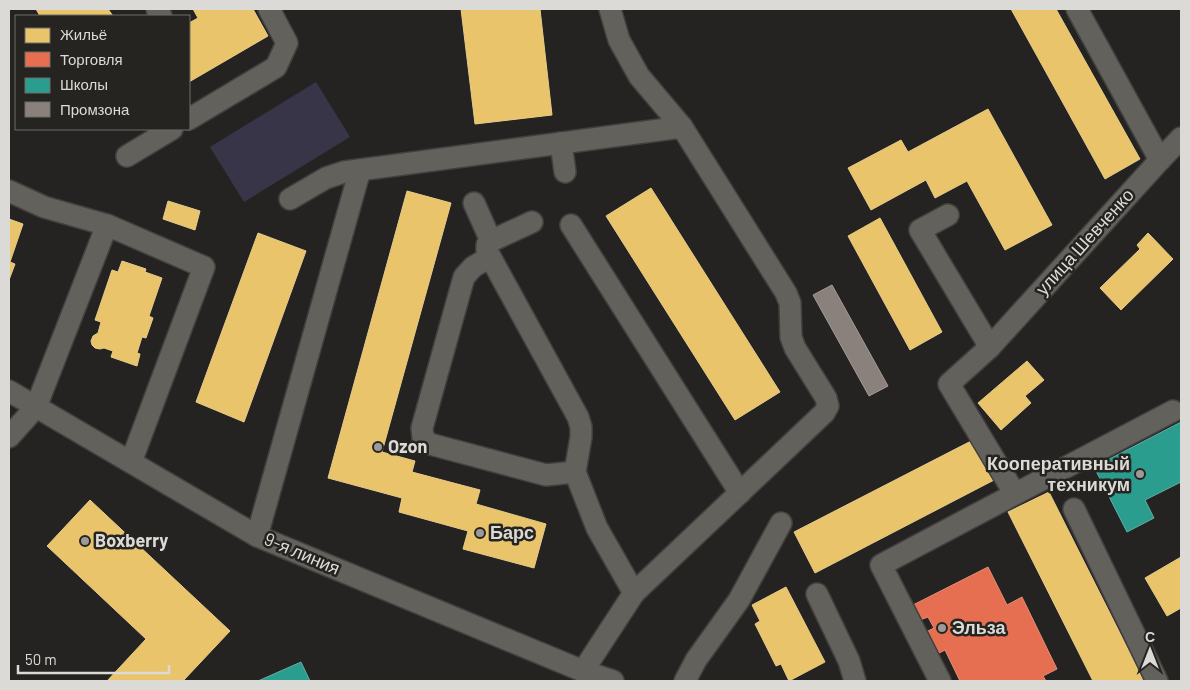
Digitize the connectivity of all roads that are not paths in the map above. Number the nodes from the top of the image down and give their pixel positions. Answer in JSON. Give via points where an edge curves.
{"nodes":[{"id":1,"x":270,"y":9,"type":"edge"},
{"id":2,"x":610,"y":9,"type":"edge"},
{"id":3,"x":1077,"y":9,"type":"edge"},
{"id":4,"x":190,"y":118,"type":"edge"},
{"id":5,"x":682,"y":127,"type":"junction"},
{"id":6,"x":170,"y":130,"type":"edge"},
{"id":7,"x":1181,"y":138,"type":"edge"},
{"id":8,"x":561,"y":143,"type":"junction"},
{"id":9,"x":127,"y":156,"type":"dead end"},
{"id":10,"x":1160,"y":160,"type":"junction"},
{"id":11,"x":360,"y":170,"type":"junction"},
{"id":12,"x":565,"y":172,"type":"dead end"},
{"id":13,"x":9,"y":191,"type":"edge"},
{"id":14,"x":290,"y":199,"type":"dead end"},
{"id":15,"x":474,"y":203,"type":"dead end"},
{"id":16,"x":948,"y":215,"type":"dead end"},
{"id":17,"x":532,"y":222,"type":"dead end"},
{"id":18,"x":107,"y":225,"type":"junction"},
{"id":19,"x":571,"y":225,"type":"dead end"},
{"id":20,"x":491,"y":249,"type":"junction"},
{"id":21,"x":990,"y":347,"type":"junction"},
{"id":22,"x":9,"y":391,"type":"edge"},
{"id":23,"x":36,"y":407,"type":"junction"},
{"id":24,"x":1173,"y":410,"type":"dead end"},
{"id":25,"x":9,"y":437,"type":"edge"},
{"id":26,"x":131,"y":462,"type":"junction"},
{"id":27,"x":575,"y":472,"type":"junction"},
{"id":28,"x":740,"y":493,"type":"junction"},
{"id":29,"x":1015,"y":494,"type":"junction"},
{"id":30,"x":1074,"y":509,"type":"dead end"},
{"id":31,"x":781,"y":523,"type":"dead end"},
{"id":32,"x":257,"y":536,"type":"junction"},
{"id":33,"x":634,"y":593,"type":"junction"},
{"id":34,"x":817,"y":594,"type":"dead end"},
{"id":35,"x":583,"y":671,"type":"junction"},
{"id":36,"x":613,"y":681,"type":"edge"},
{"id":37,"x":686,"y":681,"type":"edge"},
{"id":38,"x":855,"y":681,"type":"edge"},
{"id":39,"x":940,"y":681,"type":"edge"},
{"id":40,"x":1157,"y":681,"type":"edge"}],
"edges":[{"from":1,"to":4,"type":"street","via":[[287,43],[276,66]]},
{"from":2,"to":5,"type":"street","via":[[619,40],[639,76]]},
{"from":3,"to":10,"type":"street"},
{"from":5,"to":8,"type":"street"},
{"from":5,"to":28,"type":"street","via":[[786,293],[790,303],[790,337],[828,406]]},
{"from":6,"to":9,"type":"street"},
{"from":7,"to":10,"type":"street","name":"улица Шевченко"},
{"from":8,"to":11,"type":"street"},
{"from":8,"to":12,"type":"street"},
{"from":10,"to":21,"type":"street","name":"улица Шевченко"},
{"from":11,"to":14,"type":"street","via":[[335,174]]},
{"from":11,"to":32,"type":"street"},
{"from":13,"to":18,"type":"street","via":[[44,208]]},
{"from":15,"to":20,"type":"street"},
{"from":16,"to":21,"type":"street","via":[[920,230]]},
{"from":17,"to":20,"type":"street"},
{"from":18,"to":23,"type":"street"},
{"from":18,"to":26,"type":"street","via":[[204,267]]},
{"from":19,"to":28,"type":"street"},
{"from":20,"to":27,"type":"street","via":[[578,417],[581,437]]},
{"from":20,"to":27,"type":"street","via":[[464,277],[422,428],[423,438],[430,444],[546,475]]},
{"from":21,"to":29,"type":"street","name":"улица Шевченко","via":[[949,384]]},
{"from":22,"to":23,"type":"street","name":"9-я линия"},
{"from":23,"to":25,"type":"street"},
{"from":23,"to":26,"type":"street","name":"9-я линия"},
{"from":24,"to":29,"type":"street"},
{"from":26,"to":32,"type":"street","name":"9-я линия"},
{"from":27,"to":33,"type":"street","via":[[597,528]]},
{"from":28,"to":33,"type":"street"},
{"from":29,"to":39,"type":"street","via":[[881,565]]},
{"from":30,"to":40,"type":"street"},
{"from":31,"to":37,"type":"street","via":[[739,600],[696,660]]},
{"from":32,"to":35,"type":"street","name":"9-я линия"},
{"from":33,"to":35,"type":"street"},
{"from":34,"to":38,"type":"street","via":[[849,661]]},
{"from":35,"to":36,"type":"street","name":"9-я линия"}]}
